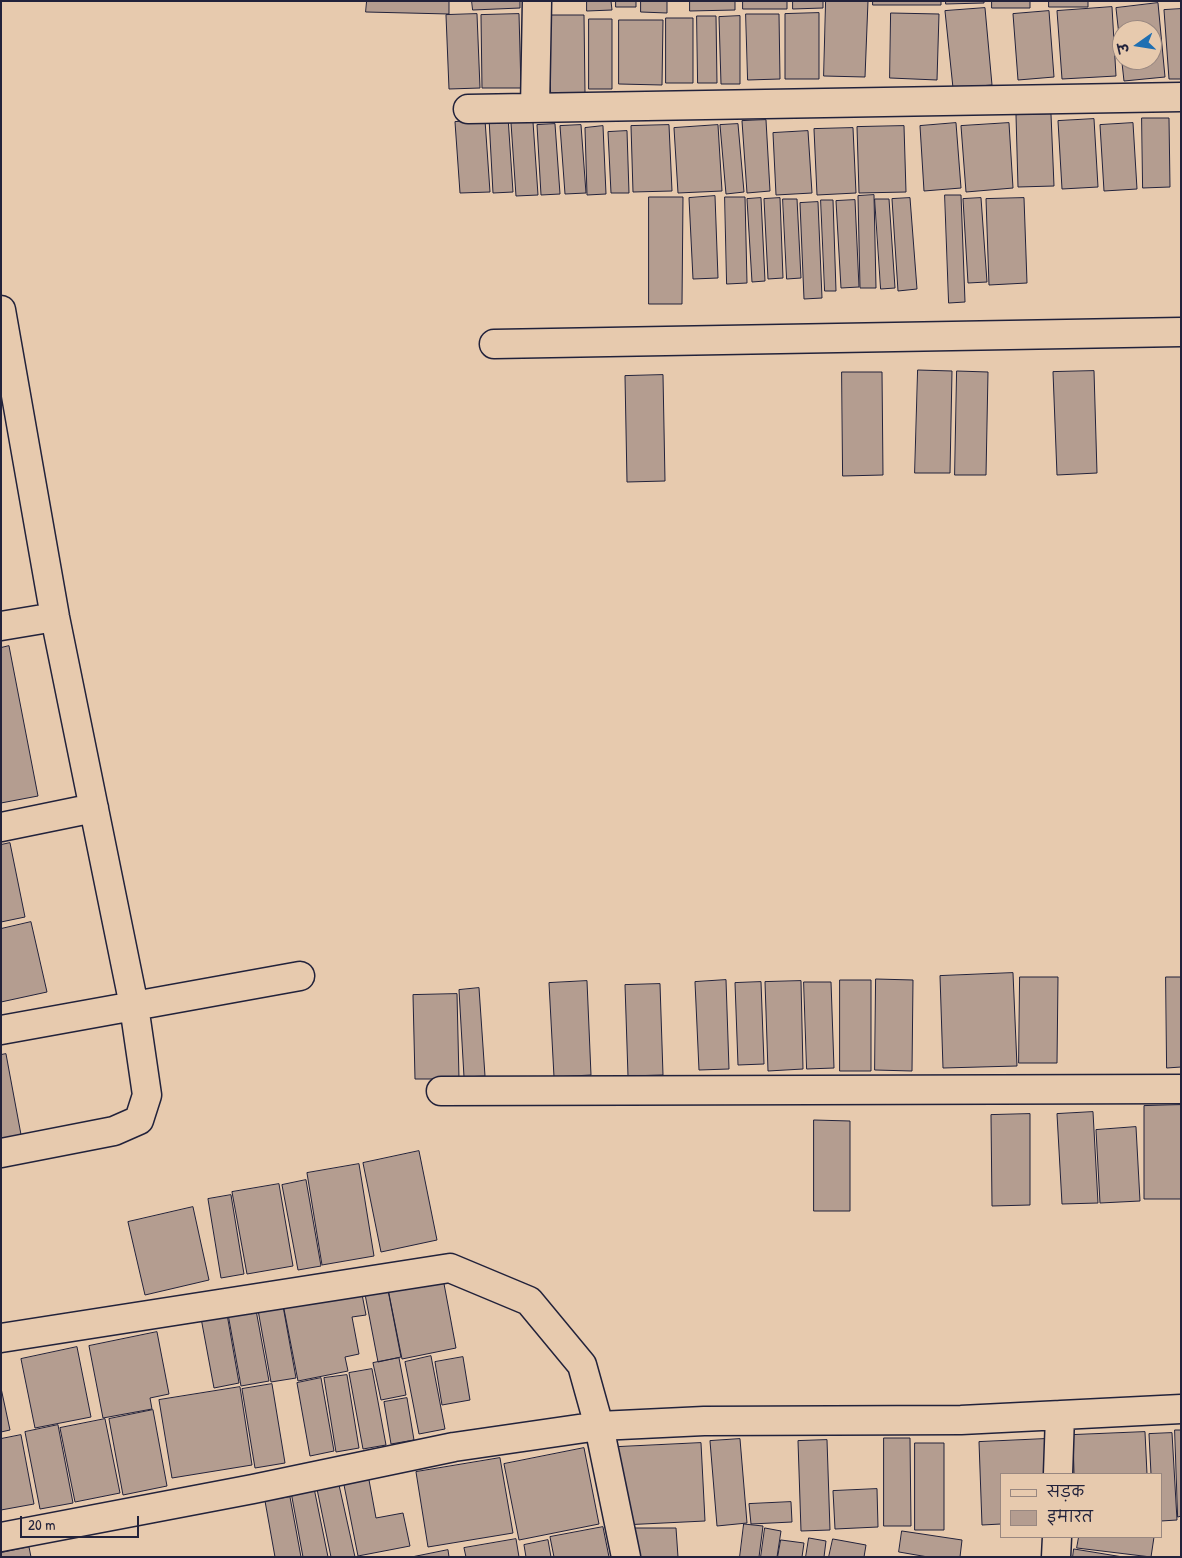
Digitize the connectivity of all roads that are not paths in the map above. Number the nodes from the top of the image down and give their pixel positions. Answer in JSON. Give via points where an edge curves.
{"nodes":[{"id":1,"x":537,"y":1,"type":"edge"},
{"id":2,"x":1181,"y":97,"type":"edge"},
{"id":3,"x":535,"y":108,"type":"junction"},
{"id":4,"x":468,"y":109,"type":"dead end"},
{"id":5,"x":1,"y":310,"type":"edge"},
{"id":6,"x":1181,"y":332,"type":"edge"},
{"id":7,"x":494,"y":344,"type":"dead end"},
{"id":8,"x":55,"y":617,"type":"junction"},
{"id":9,"x":1,"y":626,"type":"edge"},
{"id":10,"x":94,"y":808,"type":"junction"},
{"id":11,"x":1,"y":827,"type":"edge"},
{"id":12,"x":300,"y":976,"type":"dead end"},
{"id":13,"x":134,"y":1006,"type":"junction"},
{"id":14,"x":1,"y":1030,"type":"edge"},
{"id":15,"x":1181,"y":1089,"type":"edge"},
{"id":16,"x":441,"y":1091,"type":"dead end"},
{"id":17,"x":1,"y":1153,"type":"edge"},
{"id":18,"x":1,"y":1338,"type":"edge"},
{"id":19,"x":1181,"y":1409,"type":"edge"},
{"id":20,"x":1060,"y":1415,"type":"junction"},
{"id":21,"x":599,"y":1426,"type":"junction"},
{"id":22,"x":1058,"y":1473,"type":"edge"},
{"id":23,"x":1,"y":1537,"type":"edge"},
{"id":24,"x":1057,"y":1538,"type":"edge"},
{"id":25,"x":626,"y":1557,"type":"edge"},
{"id":26,"x":1056,"y":1557,"type":"edge"}],
"edges":[{"from":1,"to":3,"type":"street"},
{"from":2,"to":3,"type":"street"},
{"from":3,"to":4,"type":"street"},
{"from":5,"to":8,"type":"street"},
{"from":6,"to":7,"type":"street"},
{"from":8,"to":9,"type":"street"},
{"from":8,"to":10,"type":"street"},
{"from":10,"to":11,"type":"street"},
{"from":10,"to":13,"type":"street"},
{"from":12,"to":13,"type":"street"},
{"from":13,"to":14,"type":"street"},
{"from":13,"to":17,"type":"street","via":[[147,1095],[139,1120],[114,1131]]},
{"from":15,"to":16,"type":"street"},
{"from":18,"to":21,"type":"street","via":[[450,1268],[528,1301],[582,1365]]},
{"from":19,"to":20,"type":"street"},
{"from":20,"to":21,"type":"street","via":[[961,1420],[704,1421]]},
{"from":20,"to":22,"type":"street"},
{"from":21,"to":23,"type":"street","via":[[454,1447]]},
{"from":21,"to":25,"type":"street"},
{"from":24,"to":26,"type":"street"}]}
